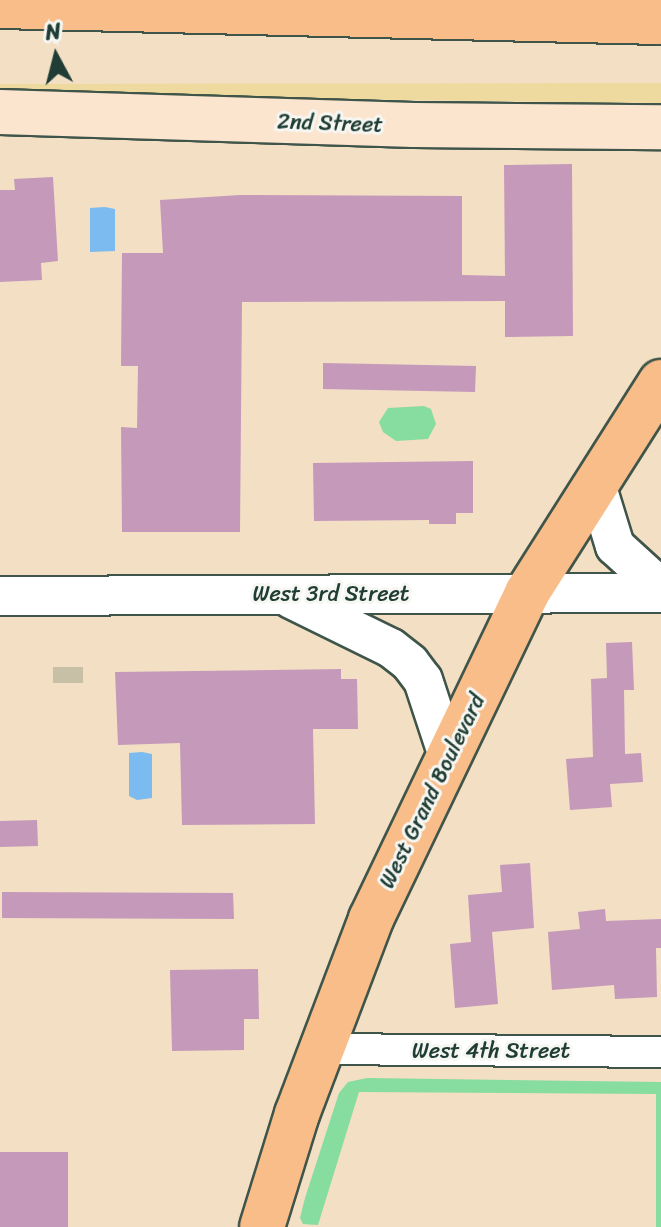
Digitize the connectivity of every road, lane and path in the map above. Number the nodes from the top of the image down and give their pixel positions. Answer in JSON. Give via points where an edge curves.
{"nodes":[{"id":1,"x":0,"y":6,"type":"edge"},
{"id":2,"x":661,"y":22,"type":"edge"},
{"id":3,"x":0,"y":112,"type":"edge"},
{"id":4,"x":661,"y":127,"type":"edge"},
{"id":5,"x":661,"y":382,"type":"edge"},
{"id":6,"x":596,"y":484,"type":"junction"},
{"id":7,"x":661,"y":590,"type":"edge"},
{"id":8,"x":527,"y":593,"type":"junction"},
{"id":9,"x":281,"y":594,"type":"junction"},
{"id":10,"x":0,"y":596,"type":"edge"},
{"id":11,"x":448,"y":756,"type":"junction"},
{"id":12,"x":322,"y":1049,"type":"junction"},
{"id":13,"x":661,"y":1052,"type":"edge"},
{"id":14,"x":262,"y":1227,"type":"edge"}],
"edges":[{"from":1,"to":2,"type":"main road"},
{"from":3,"to":4,"type":"main road","name":"2nd Street"},
{"from":5,"to":6,"type":"main road","name":"West Grand Boulevard"},
{"from":6,"to":7,"type":"street","via":[[615,546]]},
{"from":6,"to":8,"type":"main road","name":"West Grand Boulevard"},
{"from":7,"to":8,"type":"street","name":"West 3rd Street"},
{"from":8,"to":9,"type":"street","name":"West 3rd Street"},
{"from":8,"to":11,"type":"main road","name":"West Grand Boulevard"},
{"from":9,"to":10,"type":"street","name":"West 3rd Street"},
{"from":9,"to":11,"type":"street","via":[[391,648],[410,663],[423,680]]},
{"from":11,"to":12,"type":"main road","name":"West Grand Boulevard","via":[[371,919]]},
{"from":12,"to":13,"type":"street","name":"West 4th Street"},
{"from":12,"to":14,"type":"main road","name":"West Grand Boulevard"}]}
